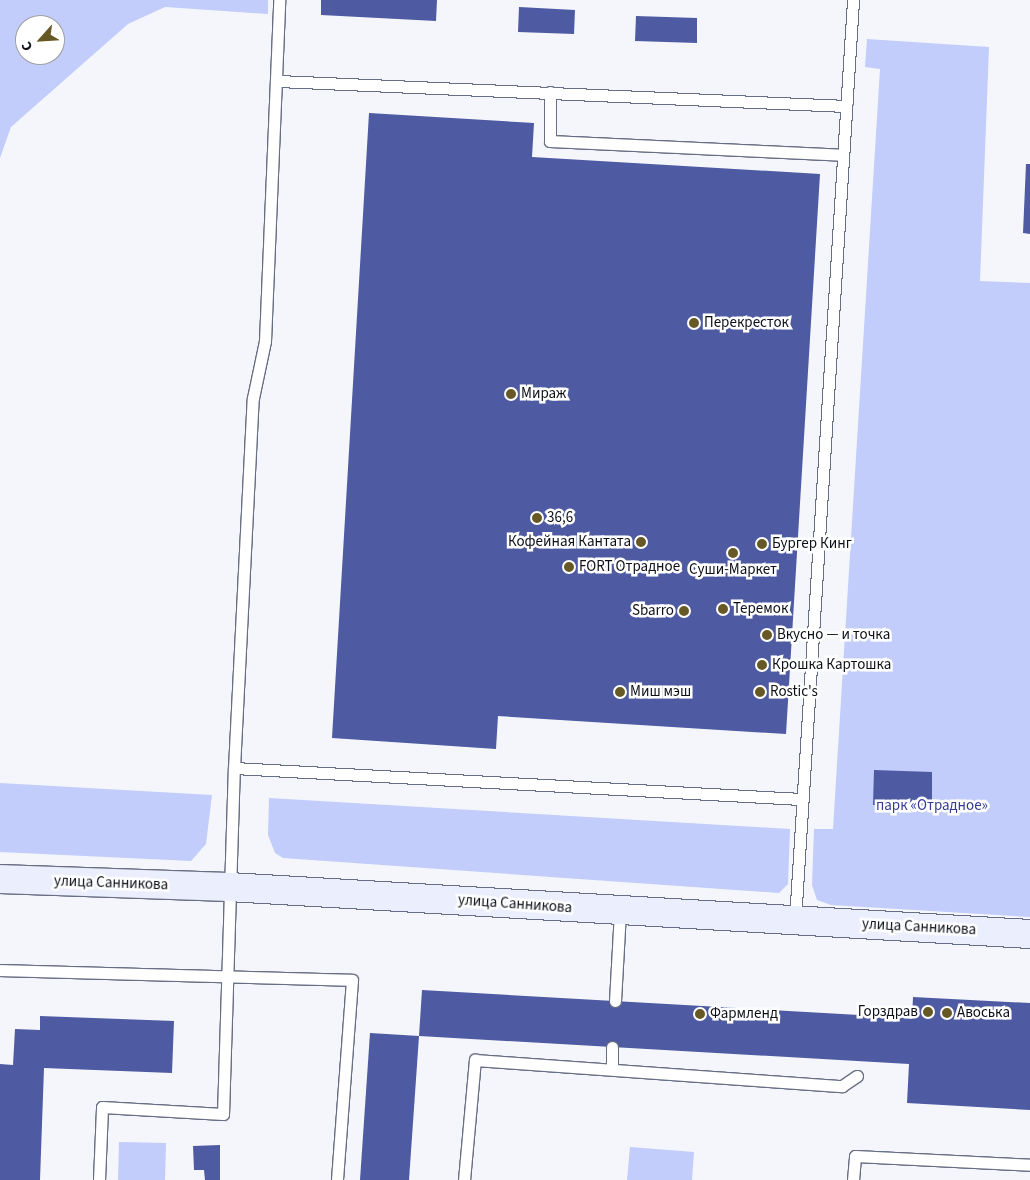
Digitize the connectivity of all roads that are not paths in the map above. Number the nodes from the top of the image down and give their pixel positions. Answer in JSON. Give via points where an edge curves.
{"nodes":[{"id":1,"x":279,"y":0,"type":"edge"},
{"id":2,"x":853,"y":0,"type":"edge"},
{"id":3,"x":278,"y":81,"type":"junction"},
{"id":4,"x":550,"y":92,"type":"junction"},
{"id":5,"x":846,"y":106,"type":"junction"},
{"id":6,"x":842,"y":155,"type":"junction"},
{"id":7,"x":234,"y":768,"type":"junction"},
{"id":8,"x":801,"y":799,"type":"junction"},
{"id":9,"x":0,"y":879,"type":"edge"},
{"id":10,"x":229,"y":887,"type":"junction"},
{"id":11,"x":620,"y":911,"type":"junction"},
{"id":12,"x":795,"y":920,"type":"junction"},
{"id":13,"x":1030,"y":934,"type":"edge"},
{"id":14,"x":0,"y":970,"type":"edge"},
{"id":15,"x":226,"y":979,"type":"junction"},
{"id":16,"x":616,"y":1002,"type":"dead end"},
{"id":17,"x":612,"y":1047,"type":"dead end"},
{"id":18,"x":612,"y":1068,"type":"junction"},
{"id":19,"x":857,"y":1076,"type":"dead end"},
{"id":20,"x":1030,"y":1165,"type":"edge"},
{"id":21,"x":99,"y":1180,"type":"edge"},
{"id":22,"x":337,"y":1180,"type":"edge"},
{"id":23,"x":464,"y":1180,"type":"edge"},
{"id":24,"x":853,"y":1180,"type":"edge"}],
"edges":[{"from":1,"to":3,"type":"lane"},
{"from":2,"to":5,"type":"lane"},
{"from":3,"to":4,"type":"lane"},
{"from":3,"to":7,"type":"lane","via":[[265,341],[253,398]]},
{"from":4,"to":5,"type":"lane"},
{"from":4,"to":6,"type":"lane","via":[[550,141]]},
{"from":5,"to":6,"type":"lane"},
{"from":6,"to":8,"type":"lane"},
{"from":7,"to":8,"type":"lane"},
{"from":7,"to":10,"type":"lane"},
{"from":8,"to":12,"type":"lane"},
{"from":9,"to":10,"type":"street","name":"улица Санникова"},
{"from":10,"to":11,"type":"street","name":"улица Санникова"},
{"from":10,"to":15,"type":"lane"},
{"from":11,"to":12,"type":"street","name":"улица Санникова"},
{"from":11,"to":16,"type":"lane"},
{"from":12,"to":13,"type":"street","name":"улица Санникова"},
{"from":14,"to":15,"type":"lane"},
{"from":15,"to":21,"type":"lane","via":[[223,1114],[102,1107]]},
{"from":15,"to":22,"type":"lane","via":[[352,980]]},
{"from":17,"to":18,"type":"lane"},
{"from":18,"to":19,"type":"lane","via":[[842,1086]]},
{"from":18,"to":23,"type":"lane","via":[[475,1060]]},
{"from":20,"to":24,"type":"lane","via":[[855,1156]]}]}
